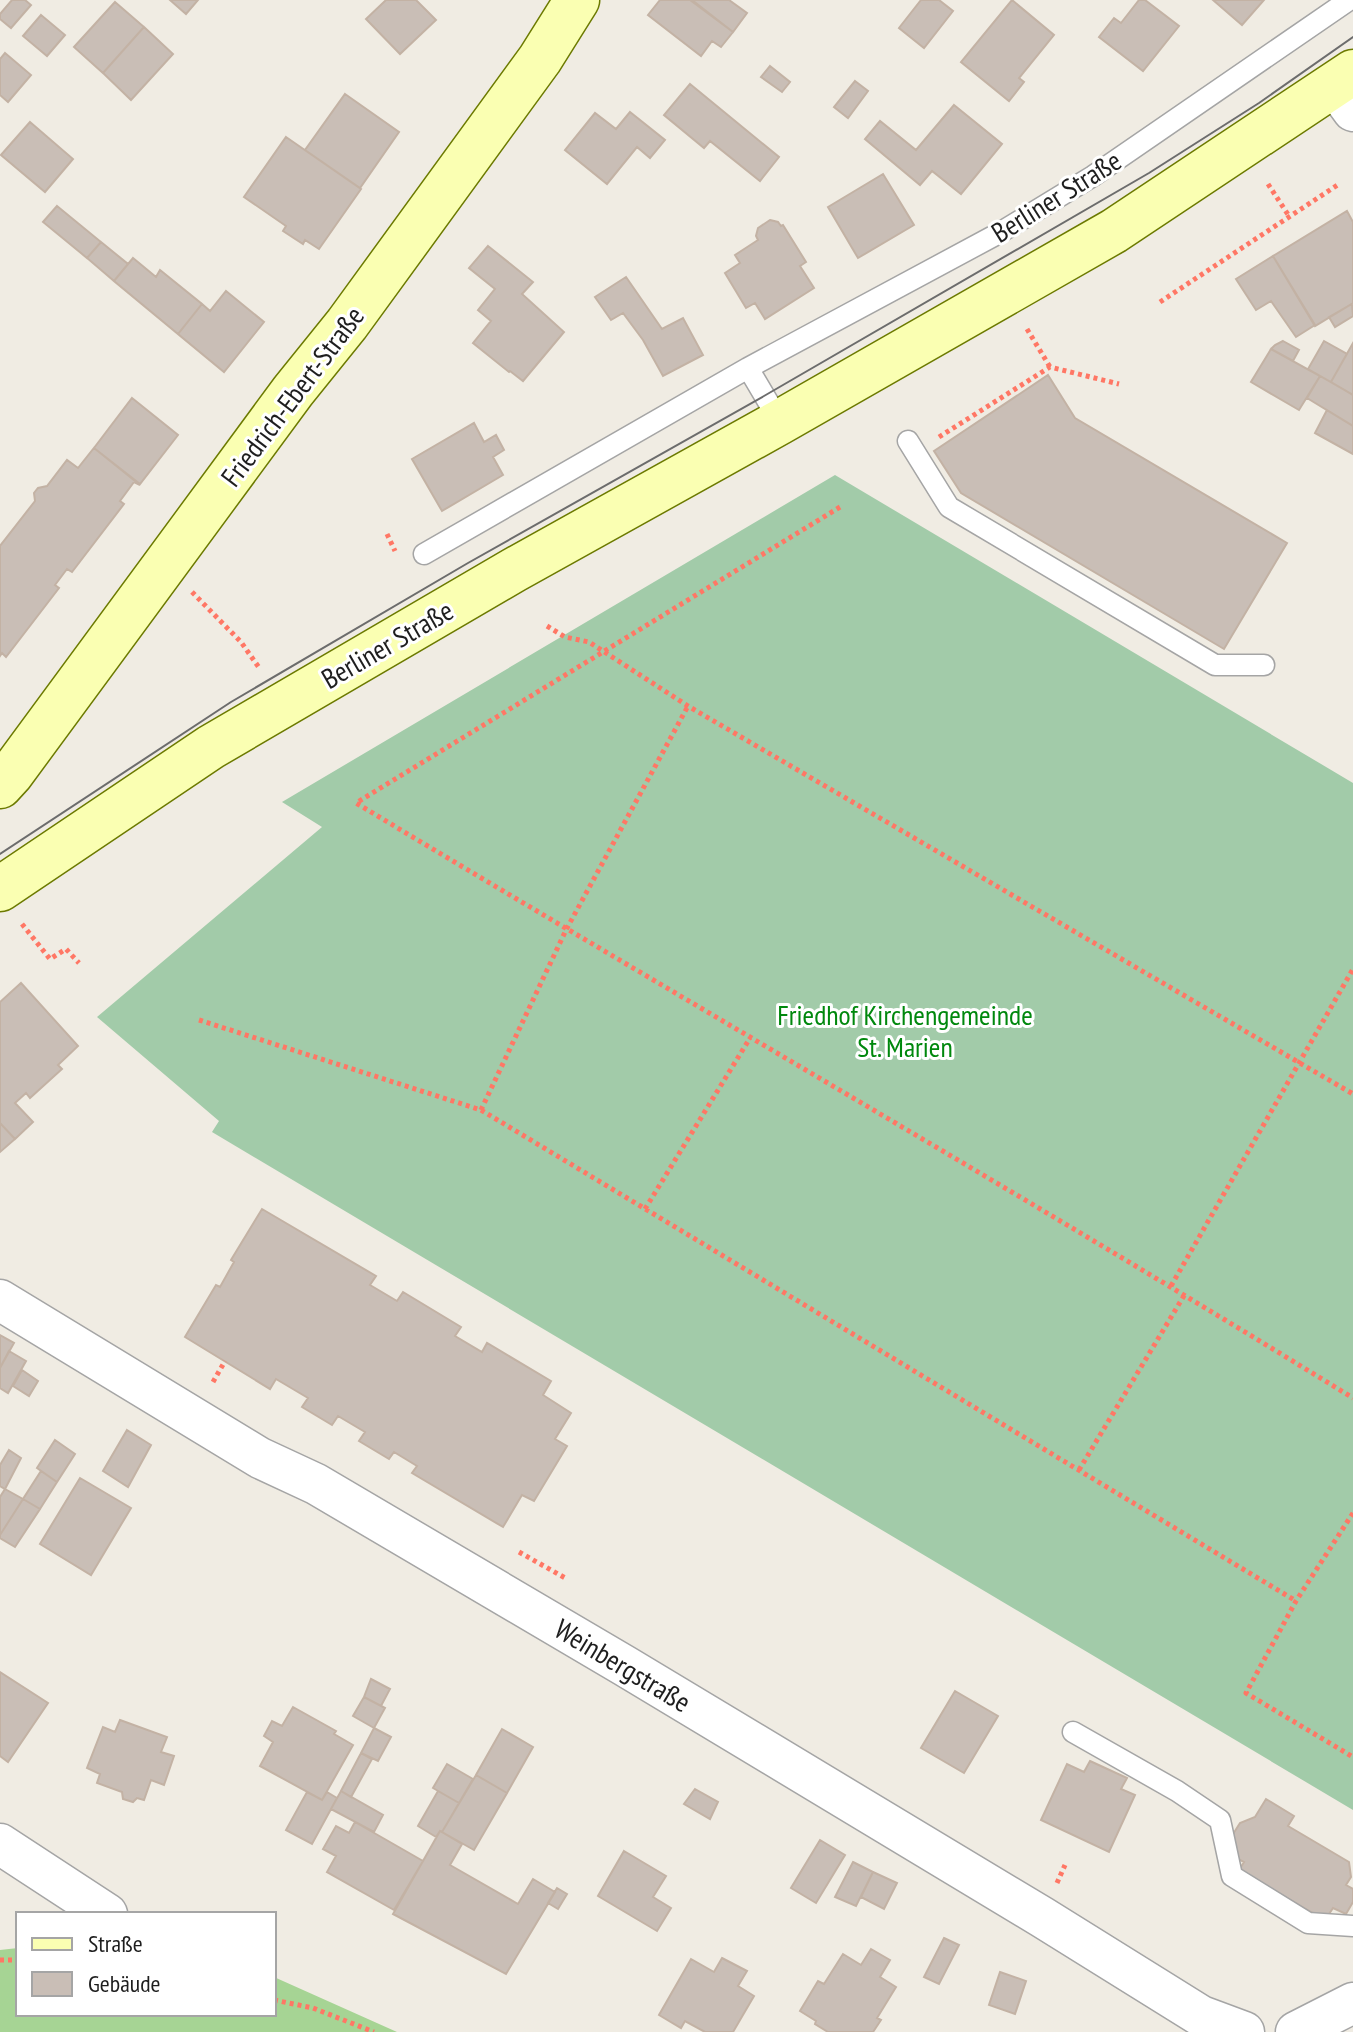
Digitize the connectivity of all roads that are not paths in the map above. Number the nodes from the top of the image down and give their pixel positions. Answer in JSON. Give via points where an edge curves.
{"nodes":[{"id":1,"x":577,"y":0,"type":"edge"},
{"id":2,"x":1349,"y":0,"type":"edge"},
{"id":3,"x":1347,"y":90,"type":"edge"},
{"id":4,"x":748,"y":368,"type":"junction"},
{"id":5,"x":780,"y":422,"type":"junction"},
{"id":6,"x":911,"y":447,"type":"road end"},
{"id":7,"x":424,"y":554,"type":"dead end"},
{"id":8,"x":1264,"y":665,"type":"dead end"},
{"id":9,"x":0,"y":786,"type":"edge"},
{"id":10,"x":5,"y":892,"type":"edge"},
{"id":11,"x":0,"y":1300,"type":"edge"},
{"id":12,"x":1073,"y":1732,"type":"dead end"},
{"id":13,"x":0,"y":1844,"type":"edge"},
{"id":14,"x":104,"y":1912,"type":"edge"},
{"id":15,"x":1353,"y":1926,"type":"edge"},
{"id":16,"x":1353,"y":2003,"type":"edge"},
{"id":17,"x":1244,"y":2032,"type":"edge"},
{"id":18,"x":1296,"y":2032,"type":"edge"}],
"edges":[{"from":1,"to":9,"type":"street","name":"Friedrich-Ebert-Straße","via":[[347,324]]},
{"from":2,"to":4,"type":"lane","name":"Berliner Straße","via":[[1093,176],[1001,232]]},
{"from":3,"to":5,"type":"street","name":"Berliner Straße"},
{"from":4,"to":5,"type":"lane"},
{"from":4,"to":7,"type":"lane","name":"Berliner Straße"},
{"from":5,"to":10,"type":"street","name":"Berliner Straße","via":[[211,747]]},
{"from":6,"to":8,"type":"lane","via":[[949,507],[1215,665]]},
{"from":11,"to":17,"type":"street","name":"Weinbergstraße","via":[[260,1458],[316,1484],[625,1666],[1201,2016]]},
{"from":12,"to":15,"type":"lane","via":[[1220,1820],[1232,1876],[1308,1923]]},
{"from":13,"to":14,"type":"street"},
{"from":16,"to":18,"type":"street"}]}
